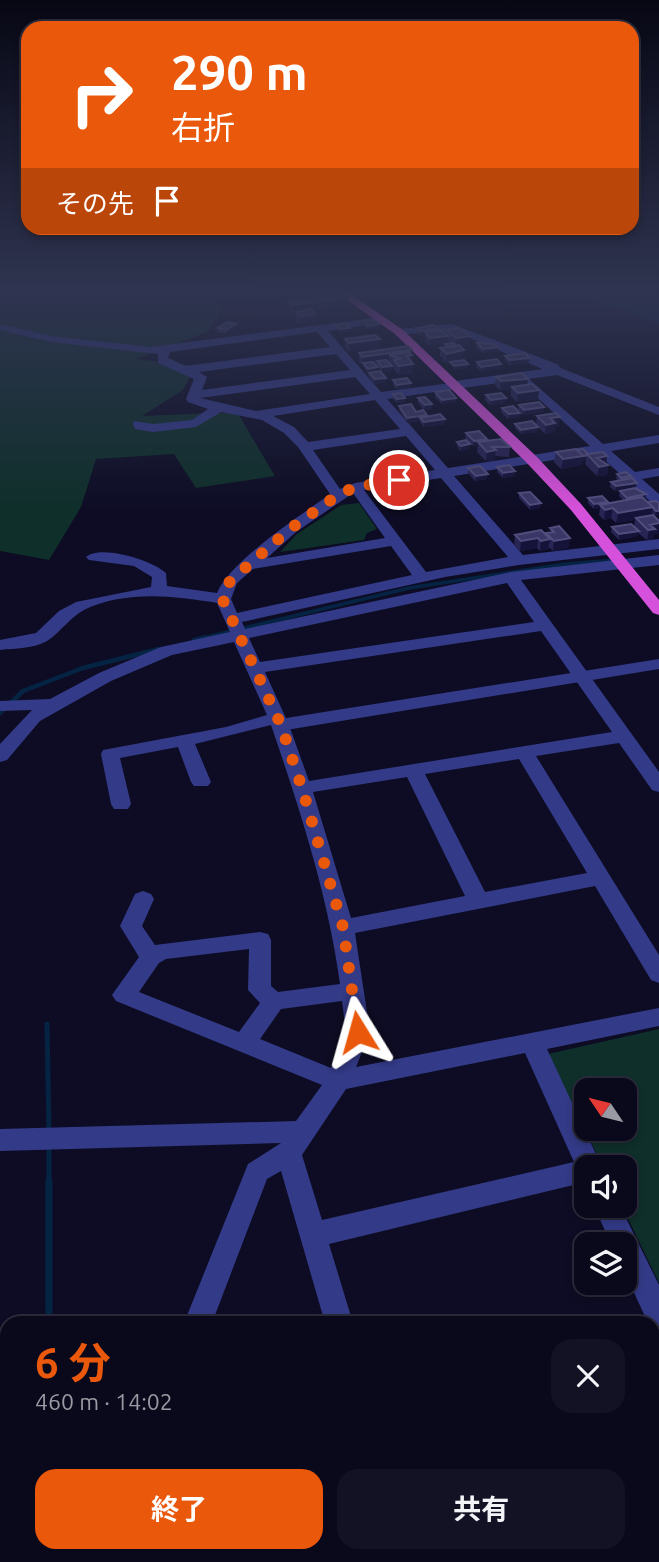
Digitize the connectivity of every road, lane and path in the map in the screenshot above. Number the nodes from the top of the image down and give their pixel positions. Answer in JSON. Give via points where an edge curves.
{"nodes":[{"id":1,"x":172,"y":365,"type":"edge"},
{"id":2,"x":222,"y":365,"type":"edge"},
{"id":3,"x":350,"y":365,"type":"edge"},
{"id":4,"x":435,"y":365,"type":"edge"},
{"id":5,"x":548,"y":365,"type":"edge"},
{"id":6,"x":183,"y":370,"type":"junction"},
{"id":7,"x":558,"y":371,"type":"junction"},
{"id":8,"x":357,"y":373,"type":"junction"},
{"id":9,"x":521,"y":376,"type":"junction"},
{"id":10,"x":456,"y":384,"type":"junction"},
{"id":11,"x":194,"y":395,"type":"junction"},
{"id":12,"x":376,"y":396,"type":"junction"},
{"id":13,"x":219,"y":407,"type":"junction"},
{"id":14,"x":659,"y":411,"type":"edge"},
{"id":15,"x":256,"y":414,"type":"junction"},
{"id":16,"x":139,"y":424,"type":"dead end"},
{"id":17,"x":408,"y":432,"type":"junction"},
{"id":18,"x":659,"y":439,"type":"edge"},
{"id":19,"x":304,"y":447,"type":"junction"},
{"id":20,"x":599,"y":448,"type":"junction"},
{"id":21,"x":531,"y":459,"type":"junction"},
{"id":22,"x":443,"y":472,"type":"junction"},
{"id":23,"x":659,"y":472,"type":"edge"},
{"id":24,"x":633,"y":477,"type":"junction"},
{"id":25,"x":355,"y":487,"type":"junction"},
{"id":26,"x":338,"y":495,"type":"junction"},
{"id":27,"x":659,"y":502,"type":"edge"},
{"id":28,"x":394,"y":541,"type":"junction"},
{"id":29,"x":659,"y":544,"type":"edge"},
{"id":30,"x":94,"y":557,"type":"dead end"},
{"id":31,"x":616,"y":557,"type":"junction"},
{"id":32,"x":519,"y":560,"type":"junction"},
{"id":33,"x":659,"y":560,"type":"edge"},
{"id":34,"x":249,"y":565,"type":"junction"},
{"id":35,"x":511,"y":577,"type":"junction"},
{"id":36,"x":422,"y":578,"type":"junction"},
{"id":37,"x":159,"y":590,"type":"junction"},
{"id":38,"x":222,"y":598,"type":"junction"},
{"id":39,"x":659,"y":610,"type":"edge"},
{"id":40,"x":545,"y":625,"type":"junction"},
{"id":41,"x":235,"y":628,"type":"junction"},
{"id":42,"x":0,"y":645,"type":"edge"},
{"id":43,"x":659,"y":664,"type":"edge"},
{"id":44,"x":254,"y":668,"type":"junction"},
{"id":45,"x":582,"y":677,"type":"junction"},
{"id":46,"x":54,"y":704,"type":"junction"},
{"id":47,"x":0,"y":706,"type":"edge"},
{"id":48,"x":279,"y":722,"type":"junction"},
{"id":49,"x":624,"y":736,"type":"junction"},
{"id":50,"x":184,"y":740,"type":"junction"},
{"id":51,"x":524,"y":752,"type":"junction"},
{"id":52,"x":0,"y":756,"type":"edge"},
{"id":53,"x":414,"y":771,"type":"junction"},
{"id":54,"x":201,"y":782,"type":"dead end"},
{"id":55,"x":659,"y":786,"type":"edge"},
{"id":56,"x":302,"y":788,"type":"junction"},
{"id":57,"x":121,"y":804,"type":"dead end"},
{"id":58,"x":601,"y":878,"type":"junction"},
{"id":59,"x":144,"y":900,"type":"dead end"},
{"id":60,"x":479,"y":902,"type":"junction"},
{"id":61,"x":343,"y":927,"type":"junction"},
{"id":62,"x":151,"y":957,"type":"junction"},
{"id":63,"x":659,"y":974,"type":"edge"},
{"id":64,"x":352,"y":991,"type":"junction"},
{"id":65,"x":274,"y":1001,"type":"junction"},
{"id":66,"x":659,"y":1017,"type":"edge"},
{"id":67,"x":532,"y":1041,"type":"junction"},
{"id":68,"x":244,"y":1043,"type":"junction"},
{"id":69,"x":338,"y":1081,"type":"junction"},
{"id":70,"x":0,"y":1140,"type":"edge"},
{"id":71,"x":297,"y":1143,"type":"junction"},
{"id":72,"x":582,"y":1155,"type":"edge"},
{"id":73,"x":574,"y":1172,"type":"edge"},
{"id":74,"x":613,"y":1218,"type":"edge"},
{"id":75,"x":313,"y":1235,"type":"junction"},
{"id":76,"x":201,"y":1316,"type":"edge"},
{"id":77,"x":337,"y":1316,"type":"edge"},
{"id":78,"x":659,"y":1316,"type":"edge"}],
"edges":[{"from":1,"to":6,"type":"street"},
{"from":2,"to":6,"type":"street"},
{"from":3,"to":8,"type":"street"},
{"from":4,"to":10,"type":"highway"},
{"from":5,"to":7,"type":"street"},
{"from":6,"to":11,"type":"street","via":[[201,377]]},
{"from":7,"to":9,"type":"street"},
{"from":7,"to":14,"type":"street"},
{"from":8,"to":11,"type":"street"},
{"from":8,"to":12,"type":"street"},
{"from":9,"to":10,"type":"street"},
{"from":9,"to":20,"type":"street"},
{"from":10,"to":12,"type":"street"},
{"from":10,"to":21,"type":"highway"},
{"from":11,"to":13,"type":"street","via":[[192,399]]},
{"from":12,"to":15,"type":"street"},
{"from":12,"to":17,"type":"street"},
{"from":13,"to":15,"type":"street"},
{"from":13,"to":16,"type":"street","via":[[196,423],[153,428]]},
{"from":15,"to":19,"type":"street","via":[[289,430]]},
{"from":17,"to":19,"type":"street"},
{"from":17,"to":22,"type":"street"},
{"from":18,"to":20,"type":"street"},
{"from":19,"to":26,"type":"street"},
{"from":20,"to":21,"type":"street"},
{"from":20,"to":24,"type":"street"},
{"from":21,"to":22,"type":"street"},
{"from":21,"to":31,"type":"highway"},
{"from":22,"to":25,"type":"street"},
{"from":22,"to":32,"type":"street"},
{"from":23,"to":24,"type":"street"},
{"from":24,"to":27,"type":"street"},
{"from":25,"to":26,"type":"street"},
{"from":25,"to":28,"type":"street"},
{"from":26,"to":34,"type":"street"},
{"from":28,"to":34,"type":"street"},
{"from":28,"to":36,"type":"street"},
{"from":29,"to":31,"type":"street"},
{"from":30,"to":37,"type":"street","via":[[124,559],[156,570]]},
{"from":31,"to":32,"type":"street"},
{"from":31,"to":33,"type":"street"},
{"from":31,"to":35,"type":"street"},
{"from":31,"to":39,"type":"highway"},
{"from":32,"to":36,"type":"street"},
{"from":34,"to":38,"type":"street","via":[[230,581]]},
{"from":35,"to":40,"type":"street"},
{"from":35,"to":41,"type":"street"},
{"from":36,"to":41,"type":"street"},
{"from":37,"to":38,"type":"street"},
{"from":37,"to":42,"type":"street","via":[[82,605],[65,614],[42,637]]},
{"from":38,"to":41,"type":"street"},
{"from":40,"to":44,"type":"street"},
{"from":40,"to":45,"type":"street"},
{"from":41,"to":44,"type":"street"},
{"from":41,"to":46,"type":"street","via":[[167,650]]},
{"from":43,"to":45,"type":"street"},
{"from":44,"to":48,"type":"street"},
{"from":45,"to":48,"type":"street"},
{"from":45,"to":49,"type":"street"},
{"from":46,"to":47,"type":"street"},
{"from":46,"to":52,"type":"street","via":[[34,717]]},
{"from":48,"to":50,"type":"street"},
{"from":48,"to":56,"type":"street"},
{"from":49,"to":51,"type":"street"},
{"from":49,"to":55,"type":"street"},
{"from":50,"to":54,"type":"street"},
{"from":50,"to":57,"type":"street","via":[[110,754]]},
{"from":51,"to":53,"type":"street"},
{"from":51,"to":58,"type":"street"},
{"from":53,"to":56,"type":"street"},
{"from":53,"to":60,"type":"street"},
{"from":56,"to":61,"type":"street"},
{"from":58,"to":60,"type":"street"},
{"from":58,"to":63,"type":"street"},
{"from":59,"to":62,"type":"street","via":[[131,926]]},
{"from":60,"to":61,"type":"street"},
{"from":61,"to":64,"type":"street"},
{"from":62,"to":65,"type":"street","via":[[162,951],[260,940],[259,990]]},
{"from":62,"to":68,"type":"street","via":[[124,995]]},
{"from":64,"to":65,"type":"street"},
{"from":64,"to":69,"type":"street","via":[[358,1032]]},
{"from":65,"to":68,"type":"street"},
{"from":66,"to":67,"type":"street"},
{"from":67,"to":69,"type":"street"},
{"from":67,"to":72,"type":"street"},
{"from":68,"to":69,"type":"street"},
{"from":69,"to":71,"type":"street"},
{"from":70,"to":71,"type":"street"},
{"from":71,"to":75,"type":"street"},
{"from":71,"to":76,"type":"street","via":[[257,1172]]},
{"from":73,"to":75,"type":"street"},
{"from":74,"to":78,"type":"street"},
{"from":75,"to":77,"type":"street"}]}
